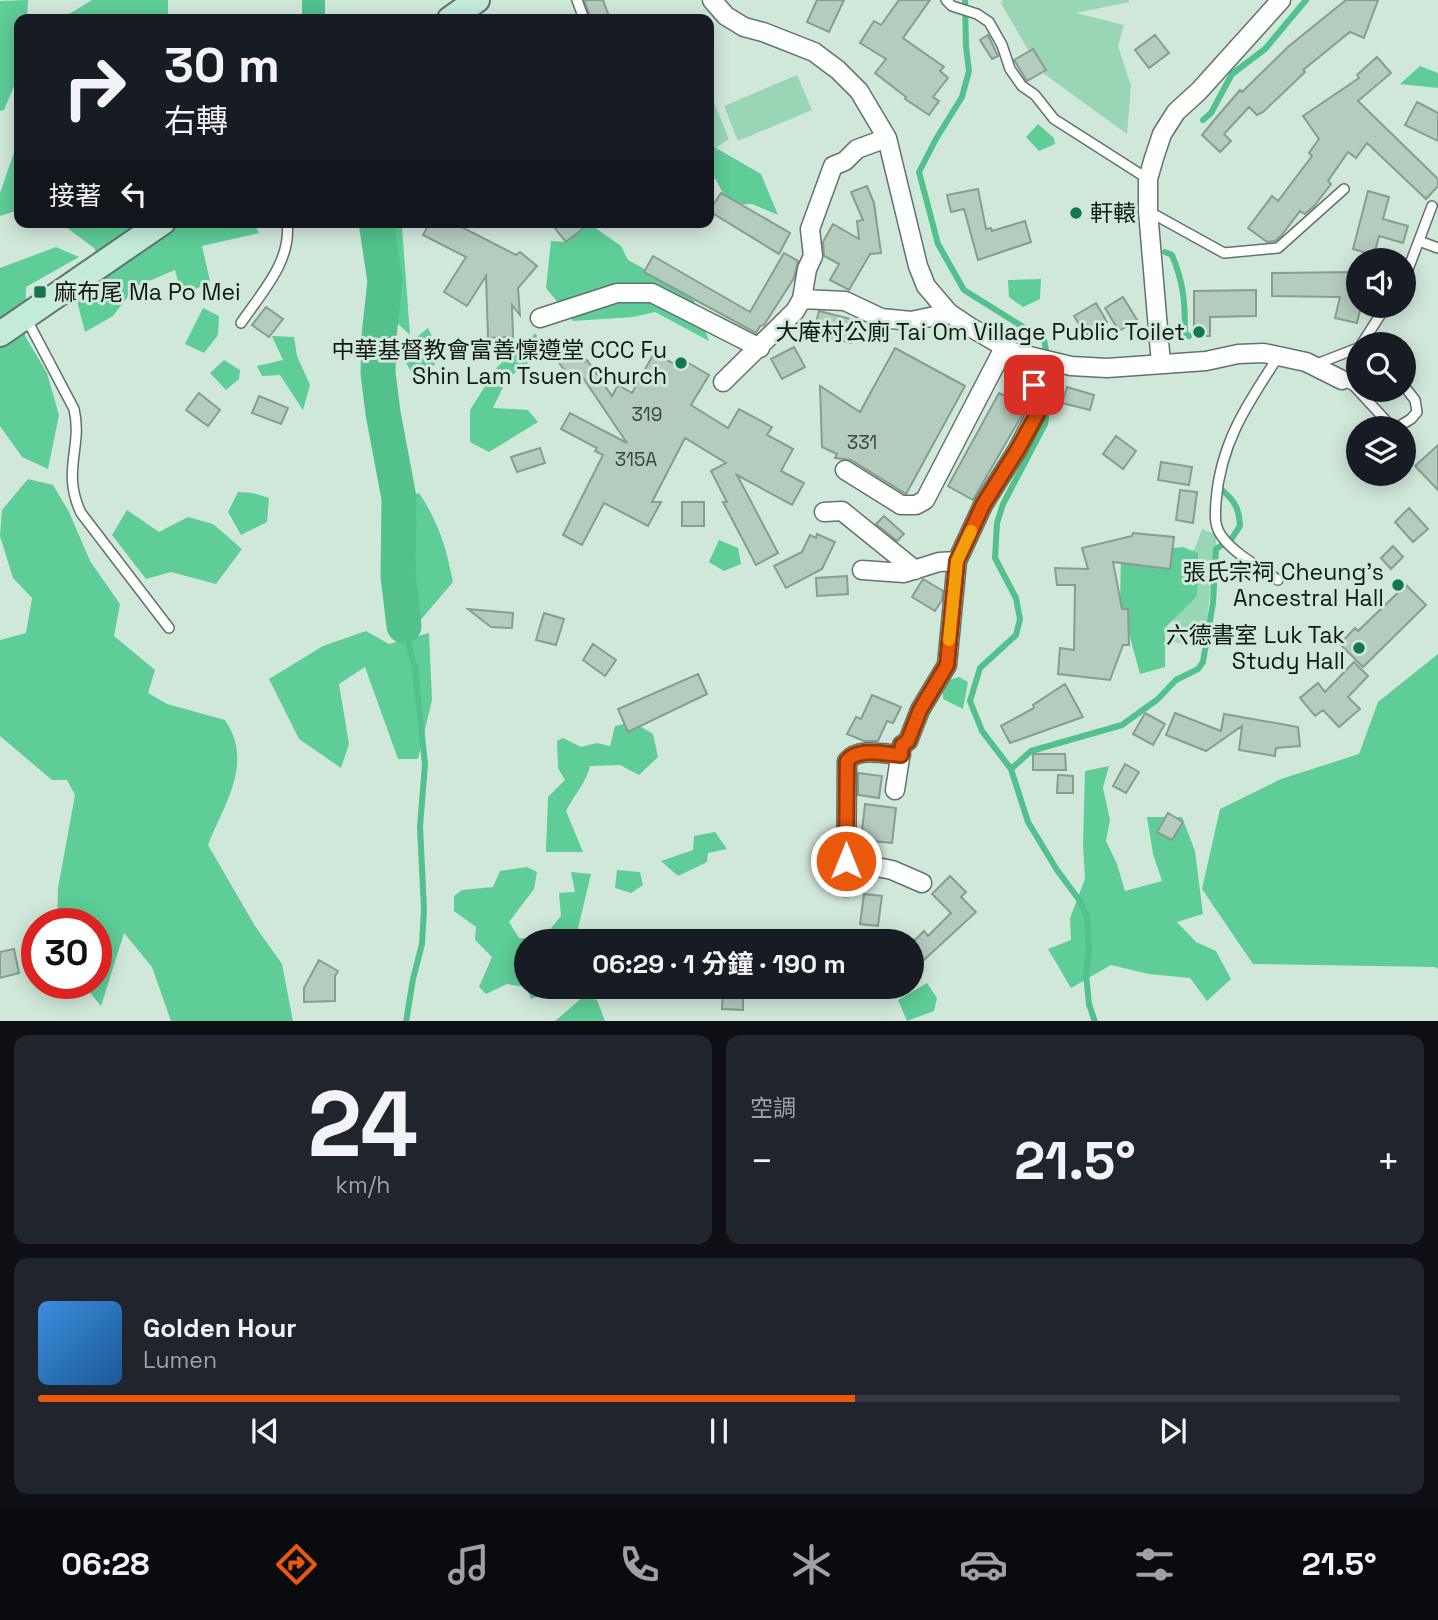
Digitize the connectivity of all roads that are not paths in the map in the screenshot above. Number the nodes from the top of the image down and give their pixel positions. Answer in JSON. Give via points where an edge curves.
{"nodes":[{"id":1,"x":477,"y":0,"type":"edge"},
{"id":2,"x":1281,"y":0,"type":"edge"},
{"id":3,"x":718,"y":2,"type":"edge"},
{"id":4,"x":949,"y":3,"type":"edge"},
{"id":5,"x":457,"y":14,"type":"edge"},
{"id":6,"x":887,"y":138,"type":"junction"},
{"id":7,"x":1149,"y":179,"type":"junction"},
{"id":8,"x":1344,"y":189,"type":"dead end"},
{"id":9,"x":1432,"y":205,"type":"dead end"},
{"id":10,"x":1148,"y":211,"type":"junction"},
{"id":11,"x":154,"y":228,"type":"edge"},
{"id":12,"x":287,"y":228,"type":"edge"},
{"id":13,"x":1419,"y":241,"type":"junction"},
{"id":14,"x":1438,"y":248,"type":"edge"},
{"id":15,"x":1416,"y":249,"type":"edge"},
{"id":16,"x":802,"y":299,"type":"junction"},
{"id":17,"x":948,"y":313,"type":"junction"},
{"id":18,"x":25,"y":316,"type":"junction"},
{"id":19,"x":540,"y":318,"type":"dead end"},
{"id":20,"x":241,"y":323,"type":"dead end"},
{"id":21,"x":0,"y":334,"type":"edge"},
{"id":22,"x":760,"y":348,"type":"junction"},
{"id":23,"x":1009,"y":349,"type":"junction"},
{"id":24,"x":1346,"y":352,"type":"edge"},
{"id":25,"x":1278,"y":357,"type":"junction"},
{"id":26,"x":1161,"y":364,"type":"junction"},
{"id":27,"x":1312,"y":365,"type":"junction"},
{"id":28,"x":1346,"y":381,"type":"edge"},
{"id":29,"x":723,"y":382,"type":"dead end"},
{"id":30,"x":1369,"y":402,"type":"edge"},
{"id":31,"x":1415,"y":402,"type":"edge"},
{"id":32,"x":845,"y":470,"type":"dead end"},
{"id":33,"x":824,"y":512,"type":"dead end"},
{"id":34,"x":957,"y":561,"type":"junction"},
{"id":35,"x":862,"y":570,"type":"dead end"},
{"id":36,"x":915,"y":570,"type":"junction"},
{"id":37,"x":1278,"y":580,"type":"dead end"},
{"id":38,"x":169,"y":628,"type":"dead end"},
{"id":39,"x":901,"y":755,"type":"junction"},
{"id":40,"x":895,"y":790,"type":"dead end"},
{"id":41,"x":846,"y":861,"type":"junction"},
{"id":42,"x":922,"y":883,"type":"dead end"},
{"id":43,"x":846,"y":887,"type":"dead end"}],
"edges":[{"from":1,"to":5,"type":"main road"},
{"from":2,"to":7,"type":"street","via":[[1176,113],[1162,134]]},
{"from":3,"to":6,"type":"street","via":[[726,16],[744,27],[814,52],[838,70],[859,91]]},
{"from":4,"to":7,"type":"lane","via":[[989,22],[1010,69],[1054,119]]},
{"from":6,"to":16,"type":"street","via":[[857,149],[833,166],[810,229],[813,256]]},
{"from":6,"to":17,"type":"street","via":[[918,266],[926,286]]},
{"from":7,"to":10,"type":"street"},
{"from":8,"to":10,"type":"lane","via":[[1278,248],[1224,253]]},
{"from":9,"to":13,"type":"lane"},
{"from":10,"to":26,"type":"street"},
{"from":11,"to":18,"type":"main road"},
{"from":12,"to":20,"type":"lane","via":[[282,261]]},
{"from":13,"to":14,"type":"lane"},
{"from":13,"to":15,"type":"lane"},
{"from":16,"to":17,"type":"street","via":[[845,301],[881,318],[911,321]]},
{"from":16,"to":22,"type":"street"},
{"from":17,"to":23,"type":"street"},
{"from":18,"to":21,"type":"main road"},
{"from":18,"to":38,"type":"lane","via":[[74,408],[73,497]]},
{"from":19,"to":22,"type":"street","via":[[618,293],[652,293]]},
{"from":22,"to":29,"type":"street"},
{"from":23,"to":26,"type":"street","via":[[1071,366]]},
{"from":23,"to":32,"type":"street","via":[[925,500],[901,505]]},
{"from":23,"to":34,"type":"street","via":[[1037,390],[1037,414],[983,505]]},
{"from":24,"to":27,"type":"lane"},
{"from":25,"to":26,"type":"street","via":[[1238,354]]},
{"from":25,"to":27,"type":"street"},
{"from":25,"to":37,"type":"lane","via":[[1236,424],[1222,460],[1215,520],[1222,537],[1236,551]]},
{"from":27,"to":28,"type":"street"},
{"from":30,"to":31,"type":"lane","via":[[1396,428],[1412,419],[1417,412]]},
{"from":33,"to":36,"type":"street","via":[[842,511]]},
{"from":34,"to":36,"type":"street"},
{"from":34,"to":39,"type":"street","via":[[947,665],[902,745]]},
{"from":35,"to":36,"type":"street","via":[[885,574]]},
{"from":39,"to":40,"type":"street"},
{"from":39,"to":41,"type":"street","via":[[862,753],[847,761]]},
{"from":41,"to":42,"type":"street","via":[[892,870]]},
{"from":41,"to":43,"type":"street"}]}
